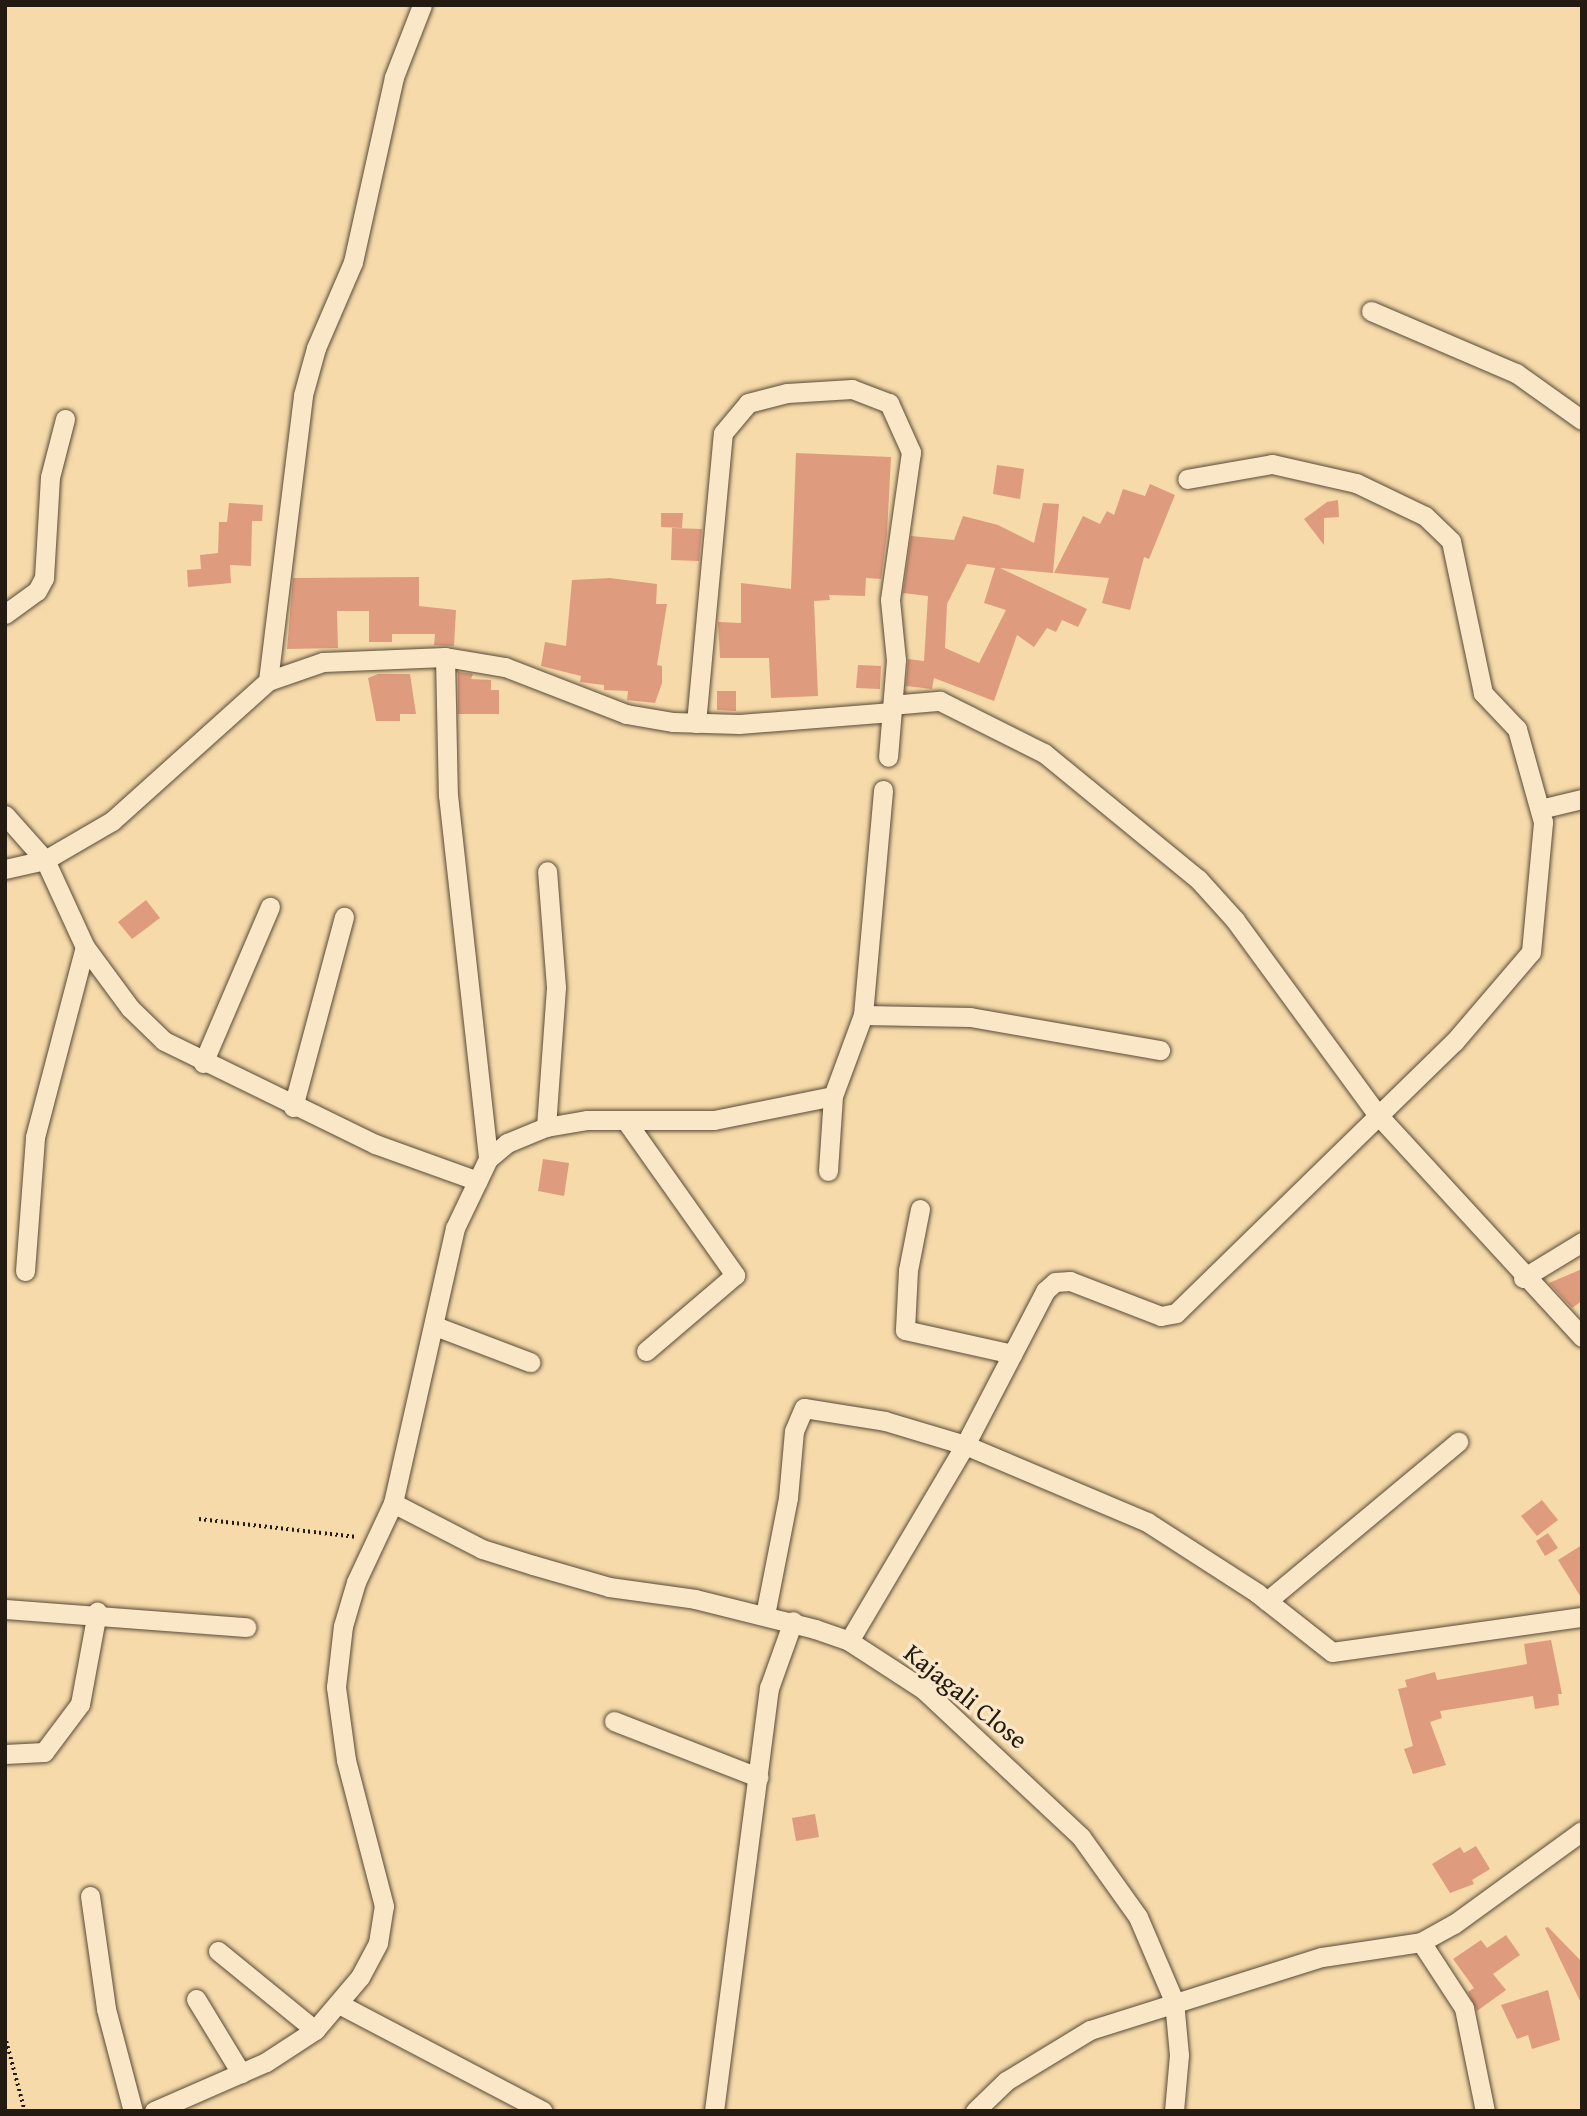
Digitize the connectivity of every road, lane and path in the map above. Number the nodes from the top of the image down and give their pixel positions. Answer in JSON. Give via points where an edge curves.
{"nodes":[{"id":1,"x":423,"y":7,"type":"edge"},
{"id":2,"x":1371,"y":311,"type":"dead end"},
{"id":3,"x":65,"y":419,"type":"dead end"},
{"id":4,"x":1582,"y":420,"type":"edge"},
{"id":5,"x":1187,"y":480,"type":"dead end"},
{"id":6,"x":5,"y":614,"type":"edge"},
{"id":7,"x":445,"y":657,"type":"junction"},
{"id":8,"x":268,"y":681,"type":"junction"},
{"id":9,"x":897,"y":708,"type":"junction"},
{"id":10,"x":696,"y":723,"type":"junction"},
{"id":11,"x":888,"y":757,"type":"dead end"},
{"id":12,"x":883,"y":790,"type":"dead end"},
{"id":13,"x":1582,"y":799,"type":"edge"},
{"id":14,"x":1540,"y":809,"type":"junction"},
{"id":15,"x":5,"y":815,"type":"edge"},
{"id":16,"x":45,"y":860,"type":"junction"},
{"id":17,"x":5,"y":869,"type":"edge"},
{"id":18,"x":547,"y":871,"type":"dead end"},
{"id":19,"x":270,"y":907,"type":"dead end"},
{"id":20,"x":344,"y":917,"type":"dead end"},
{"id":21,"x":85,"y":947,"type":"junction"},
{"id":22,"x":863,"y":1015,"type":"junction"},
{"id":23,"x":1160,"y":1050,"type":"dead end"},
{"id":24,"x":203,"y":1063,"type":"junction"},
{"id":25,"x":833,"y":1096,"type":"junction"},
{"id":26,"x":293,"y":1107,"type":"junction"},
{"id":27,"x":1377,"y":1114,"type":"junction"},
{"id":28,"x":626,"y":1121,"type":"junction"},
{"id":29,"x":546,"y":1127,"type":"junction"},
{"id":30,"x":488,"y":1159,"type":"junction"},
{"id":31,"x":828,"y":1171,"type":"dead end"},
{"id":32,"x":478,"y":1181,"type":"junction"},
{"id":33,"x":920,"y":1209,"type":"dead end"},
{"id":34,"x":1582,"y":1242,"type":"edge"},
{"id":35,"x":25,"y":1271,"type":"dead end"},
{"id":36,"x":1523,"y":1278,"type":"junction"},
{"id":37,"x":435,"y":1326,"type":"junction"},
{"id":38,"x":1582,"y":1337,"type":"edge"},
{"id":39,"x":646,"y":1351,"type":"dead end"},
{"id":40,"x":1012,"y":1354,"type":"junction"},
{"id":41,"x":530,"y":1362,"type":"dead end"},
{"id":42,"x":1458,"y":1442,"type":"dead end"},
{"id":43,"x":965,"y":1445,"type":"junction"},
{"id":44,"x":393,"y":1503,"type":"junction"},
{"id":45,"x":199,"y":1519,"type":"dead end"},
{"id":46,"x":376,"y":1540,"type":"junction"},
{"id":47,"x":1267,"y":1601,"type":"junction"},
{"id":48,"x":5,"y":1609,"type":"edge"},
{"id":49,"x":97,"y":1612,"type":"junction"},
{"id":50,"x":765,"y":1615,"type":"junction"},
{"id":51,"x":1582,"y":1618,"type":"edge"},
{"id":52,"x":793,"y":1621,"type":"junction"},
{"id":53,"x":246,"y":1627,"type":"dead end"},
{"id":54,"x":849,"y":1641,"type":"junction"},
{"id":55,"x":614,"y":1721,"type":"dead end"},
{"id":56,"x":5,"y":1754,"type":"edge"},
{"id":57,"x":758,"y":1777,"type":"junction"},
{"id":58,"x":1582,"y":1831,"type":"edge"},
{"id":59,"x":90,"y":1896,"type":"dead end"},
{"id":60,"x":1421,"y":1942,"type":"junction"},
{"id":61,"x":218,"y":1951,"type":"dead end"},
{"id":62,"x":195,"y":1998,"type":"dead end"},
{"id":63,"x":1174,"y":2001,"type":"junction"},
{"id":64,"x":340,"y":2004,"type":"junction"},
{"id":65,"x":315,"y":2030,"type":"junction"},
{"id":66,"x":5,"y":2036,"type":"edge"},
{"id":67,"x":241,"y":2073,"type":"junction"},
{"id":68,"x":25,"y":2111,"type":"edge"},
{"id":69,"x":133,"y":2111,"type":"edge"},
{"id":70,"x":154,"y":2111,"type":"edge"},
{"id":71,"x":543,"y":2111,"type":"edge"},
{"id":72,"x":714,"y":2111,"type":"edge"},
{"id":73,"x":975,"y":2111,"type":"edge"},
{"id":74,"x":1174,"y":2111,"type":"edge"},
{"id":75,"x":1485,"y":2111,"type":"edge"}],
"edges":[{"from":1,"to":8,"type":"street","via":[[394,77],[353,262],[316,348],[303,395]]},
{"from":2,"to":4,"type":"street","via":[[1516,373]]},
{"from":3,"to":6,"type":"street","via":[[50,477],[44,578],[37,591]]},
{"from":5,"to":14,"type":"street","via":[[1272,464],[1356,483],[1425,516],[1451,541],[1483,693],[1517,729]]},
{"from":7,"to":8,"type":"street","via":[[323,662]]},
{"from":7,"to":10,"type":"street","via":[[505,667],[626,714]]},
{"from":7,"to":30,"type":"street","via":[[448,796]]},
{"from":8,"to":16,"type":"street","via":[[112,821]]},
{"from":9,"to":10,"type":"street"},
{"from":9,"to":10,"type":"street","via":[[890,600],[911,452],[889,403],[852,389],[787,393],[748,403],[723,433]]},
{"from":9,"to":11,"type":"street"},
{"from":9,"to":27,"type":"street","via":[[940,701],[1007,732],[1044,753],[1155,839],[1235,920]]},
{"from":12,"to":22,"type":"street"},
{"from":13,"to":14,"type":"street"},
{"from":14,"to":27,"type":"street","via":[[1544,822],[1531,952],[1454,1042]]},
{"from":15,"to":16,"type":"street"},
{"from":16,"to":17,"type":"street"},
{"from":16,"to":21,"type":"street"},
{"from":18,"to":29,"type":"street","via":[[556,987]]},
{"from":19,"to":24,"type":"street"},
{"from":20,"to":26,"type":"street"},
{"from":21,"to":24,"type":"street","via":[[148,1026]]},
{"from":21,"to":35,"type":"street","via":[[35,1137]]},
{"from":22,"to":23,"type":"street","via":[[970,1017]]},
{"from":22,"to":25,"type":"street"},
{"from":24,"to":26,"type":"street"},
{"from":25,"to":28,"type":"street","via":[[714,1120]]},
{"from":25,"to":31,"type":"street"},
{"from":26,"to":32,"type":"street"},
{"from":27,"to":36,"type":"street"},
{"from":27,"to":40,"type":"street","via":[[1176,1312],[1161,1316],[1070,1281],[1055,1282]]},
{"from":28,"to":29,"type":"street"},
{"from":28,"to":39,"type":"street","via":[[735,1275]]},
{"from":29,"to":30,"type":"street","via":[[507,1143]]},
{"from":30,"to":32,"type":"street"},
{"from":32,"to":37,"type":"street","via":[[456,1228]]},
{"from":33,"to":40,"type":"street","via":[[908,1270],[905,1330]]},
{"from":34,"to":36,"type":"street"},
{"from":36,"to":38,"type":"street"},
{"from":37,"to":41,"type":"street"},
{"from":37,"to":44,"type":"street"},
{"from":40,"to":43,"type":"street"},
{"from":42,"to":47,"type":"street"},
{"from":43,"to":47,"type":"street","via":[[1147,1522]]},
{"from":43,"to":50,"type":"street","via":[[885,1421],[804,1408],[794,1431],[787,1508]]},
{"from":43,"to":54,"type":"street"},
{"from":44,"to":46,"type":"street"},
{"from":44,"to":50,"type":"street","name":"Kajagali Close","via":[[435,1528],[508,1557],[609,1587]]},
{"from":45,"to":46,"type":"path"},
{"from":46,"to":64,"type":"street","via":[[343,1626],[336,1687],[346,1760],[384,1906],[378,1943]]},
{"from":47,"to":51,"type":"street","via":[[1332,1652]]},
{"from":48,"to":49,"type":"street"},
{"from":49,"to":53,"type":"street"},
{"from":49,"to":56,"type":"street","via":[[80,1704],[44,1752]]},
{"from":50,"to":52,"type":"street","name":"Kajagali Close"},
{"from":52,"to":54,"type":"street","name":"Kajagali Close"},
{"from":52,"to":57,"type":"street","via":[[769,1688]]},
{"from":54,"to":63,"type":"street","name":"Kajagali Close","via":[[923,1689],[1081,1837],[1138,1917]]},
{"from":55,"to":57,"type":"street"},
{"from":57,"to":72,"type":"street"},
{"from":58,"to":60,"type":"street","via":[[1454,1924]]},
{"from":59,"to":69,"type":"street","via":[[106,2008]]},
{"from":60,"to":63,"type":"street","via":[[1322,1957]]},
{"from":60,"to":75,"type":"street","via":[[1464,2008]]},
{"from":61,"to":65,"type":"street"},
{"from":62,"to":67,"type":"street"},
{"from":63,"to":73,"type":"street","via":[[1049,2051]]},
{"from":63,"to":74,"type":"street","name":"Kajagali Close","via":[[1179,2055]]},
{"from":64,"to":65,"type":"street"},
{"from":64,"to":71,"type":"street"},
{"from":65,"to":67,"type":"street"},
{"from":66,"to":68,"type":"path"},
{"from":67,"to":70,"type":"street"}]}
